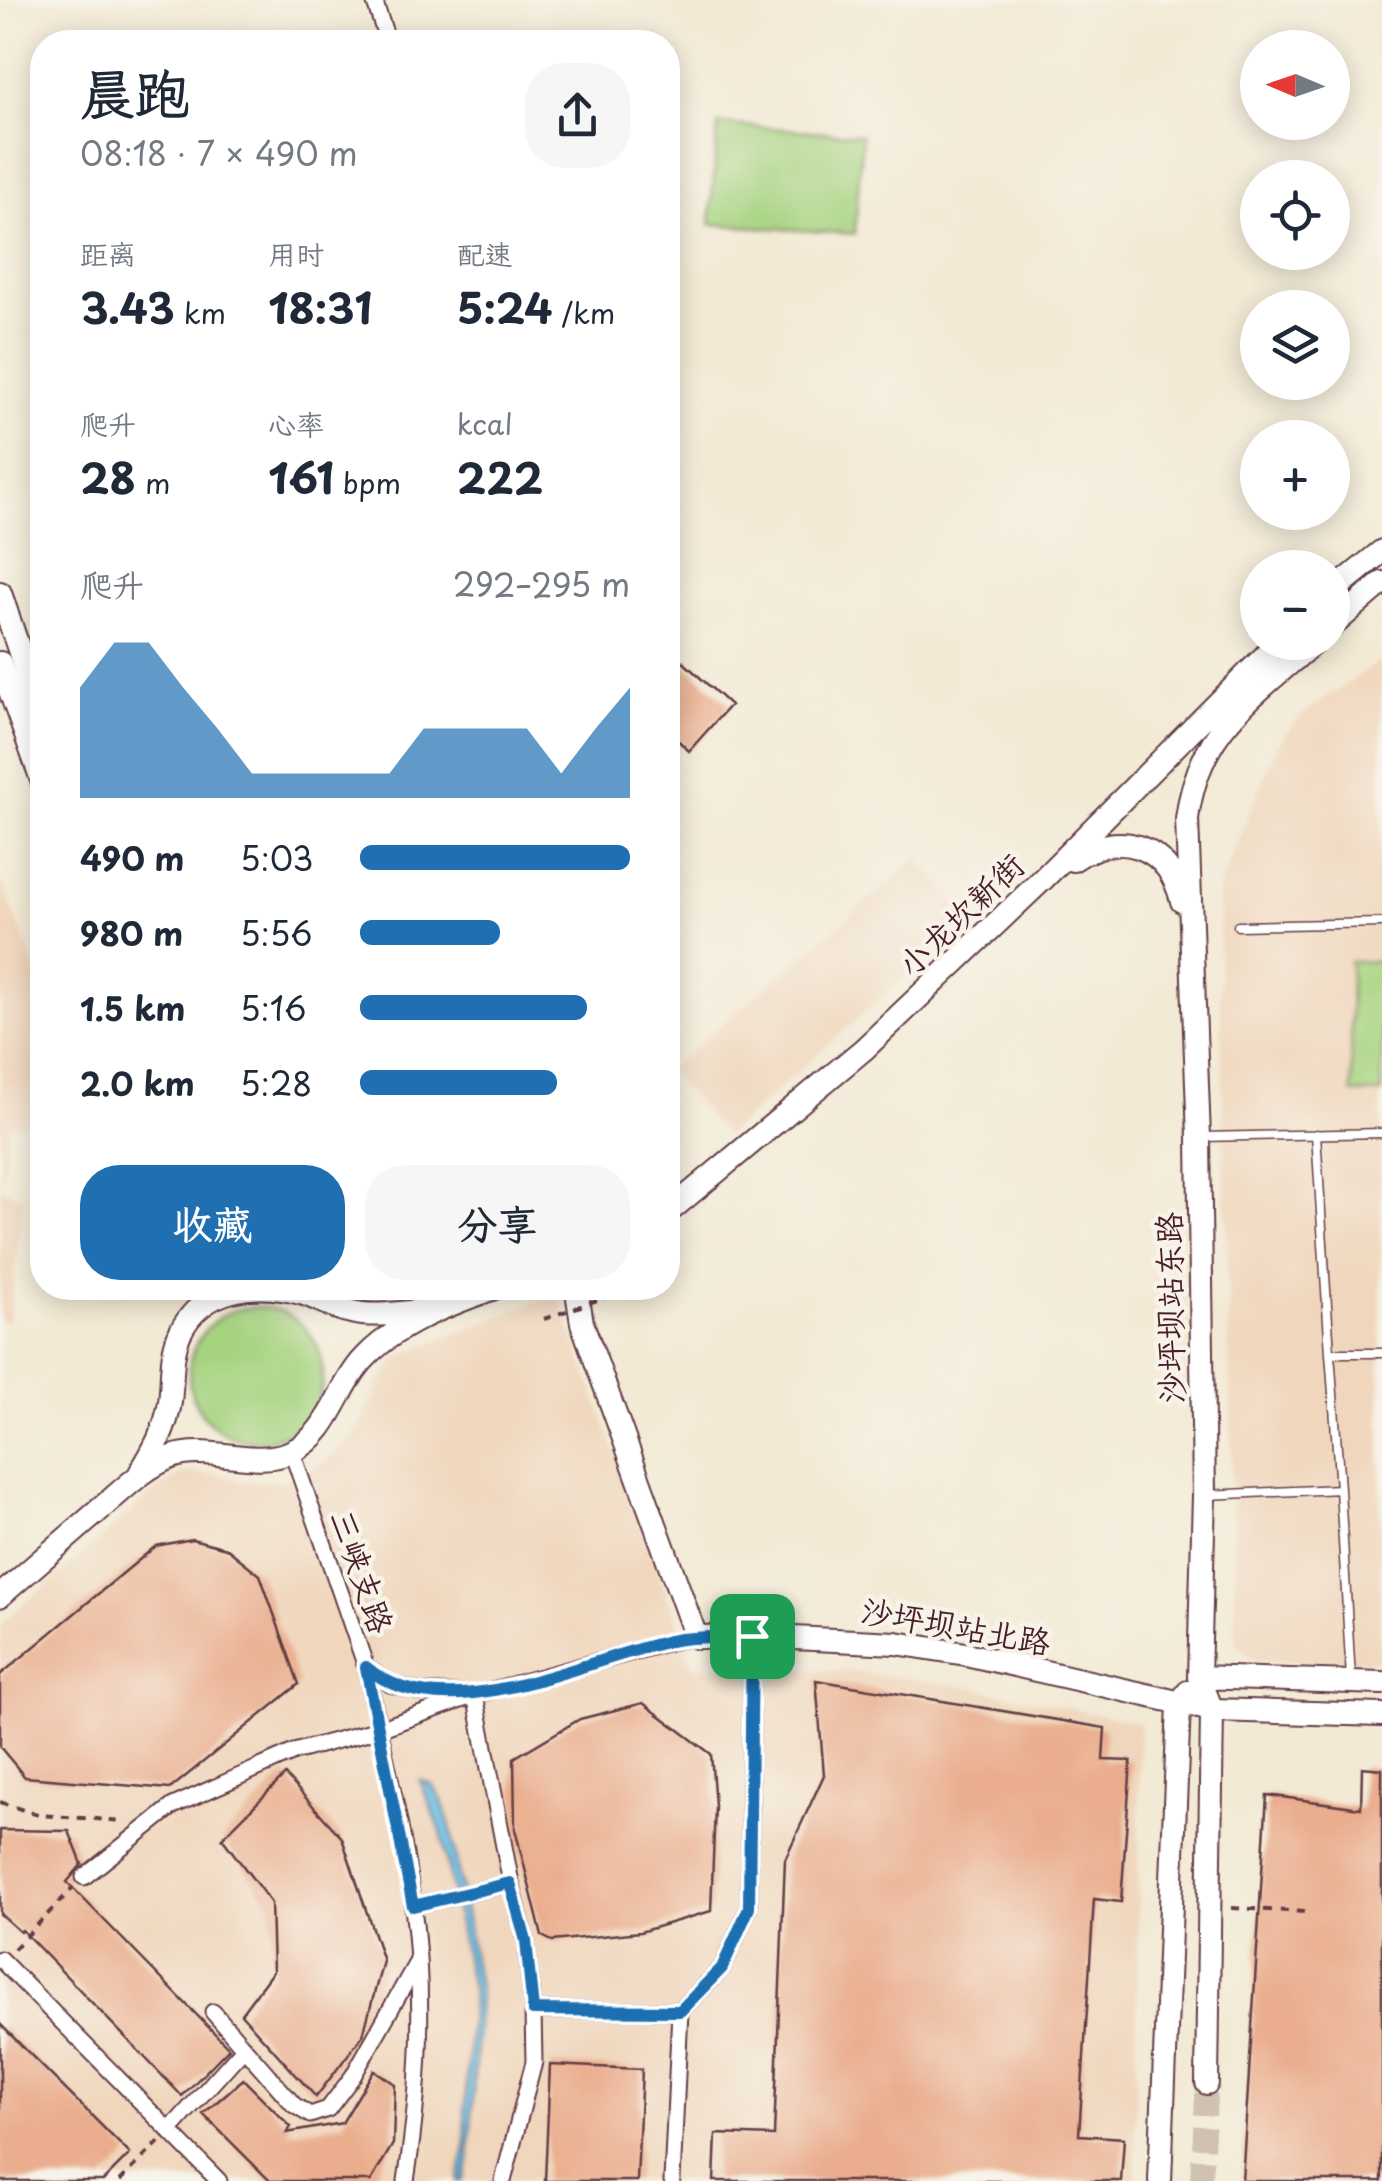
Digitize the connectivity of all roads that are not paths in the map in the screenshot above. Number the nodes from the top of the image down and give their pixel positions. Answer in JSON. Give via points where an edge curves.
{"nodes":[{"id":1,"x":374,"y":0,"type":"edge"},
{"id":2,"x":384,"y":30,"type":"edge"},
{"id":3,"x":1382,"y":552,"type":"edge"},
{"id":4,"x":1350,"y":578,"type":"edge"},
{"id":5,"x":1382,"y":583,"type":"edge"},
{"id":6,"x":0,"y":593,"type":"edge"},
{"id":7,"x":1350,"y":611,"type":"edge"},
{"id":8,"x":1261,"y":660,"type":"edge"},
{"id":9,"x":1294,"y":660,"type":"edge"},
{"id":10,"x":0,"y":664,"type":"edge"},
{"id":11,"x":30,"y":682,"type":"edge"},
{"id":12,"x":30,"y":747,"type":"edge"},
{"id":13,"x":1044,"y":878,"type":"junction"},
{"id":14,"x":1382,"y":923,"type":"edge"},
{"id":15,"x":1238,"y":926,"type":"dead end"},
{"id":16,"x":1191,"y":938,"type":"junction"},
{"id":17,"x":1316,"y":1134,"type":"junction"},
{"id":18,"x":1382,"y":1134,"type":"edge"},
{"id":19,"x":1199,"y":1138,"type":"junction"},
{"id":20,"x":680,"y":1202,"type":"edge"},
{"id":21,"x":194,"y":1300,"type":"edge"},
{"id":22,"x":208,"y":1300,"type":"edge"},
{"id":23,"x":317,"y":1300,"type":"edge"},
{"id":24,"x":463,"y":1300,"type":"edge"},
{"id":25,"x":578,"y":1300,"type":"edge"},
{"id":26,"x":437,"y":1310,"type":"junction"},
{"id":27,"x":190,"y":1318,"type":"junction"},
{"id":28,"x":1330,"y":1353,"type":"junction"},
{"id":29,"x":1382,"y":1353,"type":"edge"},
{"id":30,"x":292,"y":1452,"type":"junction"},
{"id":31,"x":138,"y":1477,"type":"junction"},
{"id":32,"x":1340,"y":1489,"type":"junction"},
{"id":33,"x":1204,"y":1495,"type":"junction"},
{"id":34,"x":0,"y":1596,"type":"edge"},
{"id":35,"x":752,"y":1636,"type":"junction"},
{"id":36,"x":696,"y":1637,"type":"junction"},
{"id":37,"x":366,"y":1667,"type":"junction"},
{"id":38,"x":1199,"y":1677,"type":"junction"},
{"id":39,"x":1352,"y":1682,"type":"junction"},
{"id":40,"x":1382,"y":1683,"type":"edge"},
{"id":41,"x":475,"y":1695,"type":"junction"},
{"id":42,"x":1180,"y":1704,"type":"junction"},
{"id":43,"x":1212,"y":1710,"type":"junction"},
{"id":44,"x":1382,"y":1715,"type":"edge"},
{"id":45,"x":379,"y":1729,"type":"junction"},
{"id":46,"x":84,"y":1877,"type":"road end"},
{"id":47,"x":510,"y":1883,"type":"junction"},
{"id":48,"x":413,"y":1906,"type":"junction"},
{"id":49,"x":1,"y":1960,"type":"edge"},
{"id":50,"x":418,"y":1962,"type":"junction"},
{"id":51,"x":533,"y":2010,"type":"junction"},
{"id":52,"x":680,"y":2011,"type":"junction"},
{"id":53,"x":213,"y":2012,"type":"dead end"},
{"id":54,"x":244,"y":2049,"type":"junction"},
{"id":55,"x":1206,"y":2083,"type":"tunnel mouth"},
{"id":56,"x":169,"y":2131,"type":"junction"},
{"id":57,"x":219,"y":2181,"type":"edge"},
{"id":58,"x":406,"y":2181,"type":"edge"},
{"id":59,"x":503,"y":2181,"type":"edge"},
{"id":60,"x":672,"y":2181,"type":"edge"},
{"id":61,"x":1160,"y":2181,"type":"edge"}],
"edges":[{"from":1,"to":2,"type":"street"},
{"from":3,"to":4,"type":"main road"},
{"from":5,"to":7,"type":"main road"},
{"from":6,"to":11,"type":"main road"},
{"from":8,"to":13,"type":"main road","name":"小龙坎新街"},
{"from":9,"to":16,"type":"main road","via":[[1225,722],[1198,768],[1188,818]]},
{"from":10,"to":12,"type":"main road"},
{"from":13,"to":16,"type":"main road","via":[[1103,845],[1141,849],[1169,866]]},
{"from":13,"to":20,"type":"main road","name":"小龙坎新街","via":[[864,1050]]},
{"from":14,"to":15,"type":"lane"},
{"from":16,"to":19,"type":"main road","name":"沙坪坝站东路"},
{"from":17,"to":18,"type":"lane"},
{"from":17,"to":19,"type":"lane"},
{"from":17,"to":28,"type":"lane"},
{"from":19,"to":33,"type":"main road","name":"沙坪坝站东路"},
{"from":21,"to":27,"type":"main road"},
{"from":22,"to":27,"type":"main road"},
{"from":23,"to":26,"type":"main road","via":[[361,1314]]},
{"from":24,"to":26,"type":"main road"},
{"from":25,"to":36,"type":"main road"},
{"from":26,"to":30,"type":"main road","via":[[361,1361],[323,1425]]},
{"from":27,"to":31,"type":"main road","via":[[174,1352],[166,1420]]},
{"from":28,"to":29,"type":"lane"},
{"from":28,"to":32,"type":"lane"},
{"from":30,"to":31,"type":"main road","via":[[253,1458],[189,1454]]},
{"from":30,"to":37,"type":"street","name":"三峡支路"},
{"from":31,"to":34,"type":"main road"},
{"from":32,"to":33,"type":"lane"},
{"from":32,"to":39,"type":"lane"},
{"from":33,"to":38,"type":"main road","name":"沙坪坝站东路"},
{"from":35,"to":36,"type":"main road","name":"沙坪坝站北路"},
{"from":35,"to":42,"type":"main road","name":"沙坪坝站北路","via":[[930,1648]]},
{"from":35,"to":52,"type":"street","via":[[749,1908],[722,1968]]},
{"from":36,"to":41,"type":"street","name":"三峡支路"},
{"from":37,"to":41,"type":"street","name":"三峡支路","via":[[390,1684],[420,1692]]},
{"from":37,"to":45,"type":"street"},
{"from":38,"to":39,"type":"main road"},
{"from":38,"to":42,"type":"main road"},
{"from":38,"to":43,"type":"main road","name":"沙坪坝站东路"},
{"from":39,"to":40,"type":"main road"},
{"from":41,"to":45,"type":"street"},
{"from":41,"to":47,"type":"street"},
{"from":42,"to":43,"type":"main road","name":"沙坪坝站北路"},
{"from":42,"to":61,"type":"main road"},
{"from":43,"to":44,"type":"main road","name":"沙坪坝站北路"},
{"from":43,"to":55,"type":"main road","name":"沙坪坝站东路"},
{"from":45,"to":46,"type":"street","via":[[294,1752],[173,1806]]},
{"from":45,"to":48,"type":"street"},
{"from":47,"to":48,"type":"street"},
{"from":47,"to":51,"type":"street","via":[[526,1941]]},
{"from":48,"to":50,"type":"street"},
{"from":49,"to":56,"type":"street"},
{"from":50,"to":54,"type":"street","via":[[354,2076],[328,2108],[310,2115],[294,2104]]},
{"from":50,"to":58,"type":"street","via":[[420,2046]]},
{"from":51,"to":52,"type":"street"},
{"from":51,"to":59,"type":"street","via":[[534,2062]]},
{"from":52,"to":60,"type":"street"},
{"from":53,"to":54,"type":"street"},
{"from":54,"to":56,"type":"street"},
{"from":56,"to":57,"type":"street"}]}
